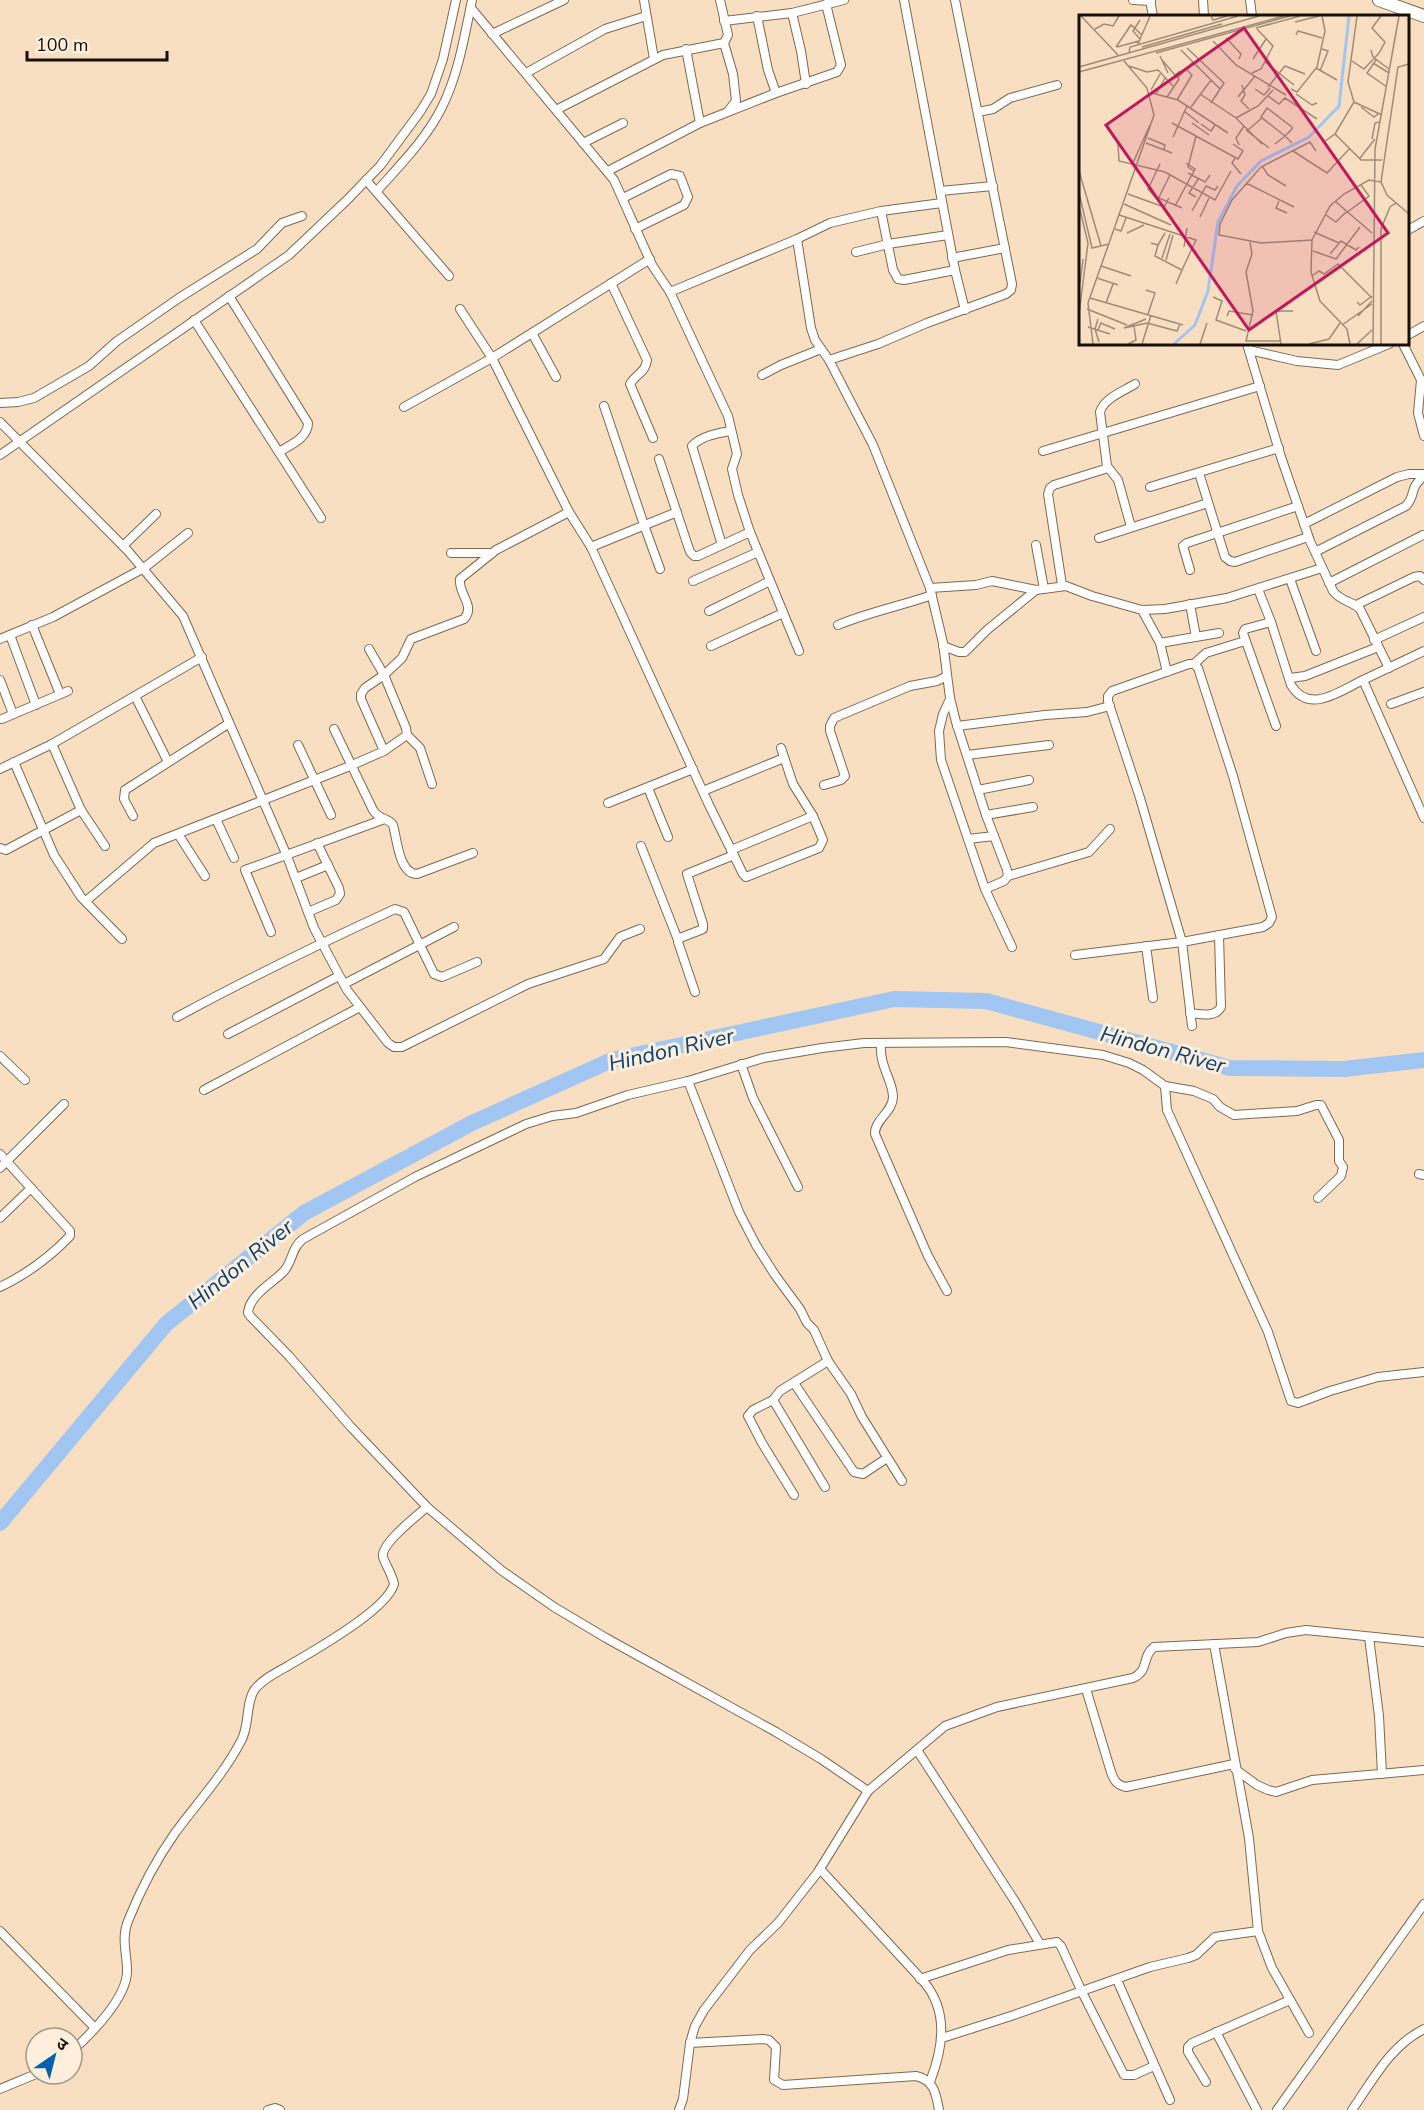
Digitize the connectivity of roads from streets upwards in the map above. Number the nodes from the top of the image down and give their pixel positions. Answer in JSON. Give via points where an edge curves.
{"nodes":[{"id":1,"x":456,"y":0,"type":"edge"},
{"id":2,"x":564,"y":0,"type":"edge"},
{"id":3,"x":644,"y":0,"type":"edge"},
{"id":4,"x":720,"y":0,"type":"edge"},
{"id":5,"x":844,"y":0,"type":"edge"},
{"id":6,"x":904,"y":0,"type":"edge"},
{"id":7,"x":956,"y":0,"type":"edge"},
{"id":8,"x":1133,"y":0,"type":"edge"},
{"id":9,"x":1203,"y":0,"type":"edge"},
{"id":10,"x":1250,"y":0,"type":"edge"},
{"id":11,"x":1379,"y":0,"type":"edge"},
{"id":12,"x":1152,"y":1,"type":"edge"},
{"id":13,"x":822,"y":3,"type":"edge"},
{"id":14,"x":472,"y":4,"type":"edge"},
{"id":15,"x":792,"y":13,"type":"junction"},
{"id":16,"x":1204,"y":15,"type":"edge"},
{"id":17,"x":1252,"y":15,"type":"edge"},
{"id":18,"x":646,"y":16,"type":"junction"},
{"id":19,"x":757,"y":16,"type":"junction"},
{"id":20,"x":1424,"y":16,"type":"edge"},
{"id":21,"x":724,"y":21,"type":"junction"},
{"id":22,"x":492,"y":34,"type":"junction"},
{"id":23,"x":724,"y":43,"type":"junction"},
{"id":24,"x":686,"y":49,"type":"junction"},
{"id":25,"x":654,"y":59,"type":"junction"},
{"id":26,"x":526,"y":73,"type":"junction"},
{"id":27,"x":806,"y":84,"type":"junction"},
{"id":28,"x":1057,"y":85,"type":"dead end"},
{"id":29,"x":776,"y":93,"type":"junction"},
{"id":30,"x":556,"y":110,"type":"junction"},
{"id":31,"x":728,"y":112,"type":"junction"},
{"id":32,"x":978,"y":112,"type":"junction"},
{"id":33,"x":622,"y":123,"type":"dead end"},
{"id":34,"x":700,"y":123,"type":"junction"},
{"id":35,"x":583,"y":143,"type":"junction"},
{"id":36,"x":608,"y":171,"type":"junction"},
{"id":37,"x":366,"y":180,"type":"junction"},
{"id":38,"x":993,"y":186,"type":"junction"},
{"id":39,"x":377,"y":191,"type":"junction"},
{"id":40,"x":940,"y":191,"type":"junction"},
{"id":41,"x":623,"y":198,"type":"junction"},
{"id":42,"x":942,"y":203,"type":"junction"},
{"id":43,"x":881,"y":212,"type":"junction"},
{"id":44,"x":302,"y":216,"type":"dead end"},
{"id":45,"x":1424,"y":221,"type":"edge"},
{"id":46,"x":635,"y":229,"type":"junction"},
{"id":47,"x":1409,"y":229,"type":"edge"},
{"id":48,"x":948,"y":235,"type":"junction"},
{"id":49,"x":797,"y":239,"type":"junction"},
{"id":50,"x":888,"y":244,"type":"junction"},
{"id":51,"x":1005,"y":248,"type":"junction"},
{"id":52,"x":856,"y":252,"type":"dead end"},
{"id":53,"x":952,"y":258,"type":"junction"},
{"id":54,"x":650,"y":259,"type":"junction"},
{"id":55,"x":955,"y":270,"type":"junction"},
{"id":56,"x":449,"y":276,"type":"dead end"},
{"id":57,"x":611,"y":284,"type":"junction"},
{"id":58,"x":670,"y":292,"type":"junction"},
{"id":59,"x":229,"y":296,"type":"junction"},
{"id":60,"x":460,"y":309,"type":"dead end"},
{"id":61,"x":965,"y":310,"type":"junction"},
{"id":62,"x":194,"y":320,"type":"junction"},
{"id":63,"x":1424,"y":326,"type":"edge"},
{"id":64,"x":532,"y":333,"type":"junction"},
{"id":65,"x":1409,"y":334,"type":"edge"},
{"id":66,"x":1387,"y":345,"type":"edge"},
{"id":67,"x":1404,"y":345,"type":"edge"},
{"id":68,"x":1248,"y":346,"type":"edge"},
{"id":69,"x":821,"y":349,"type":"junction"},
{"id":70,"x":492,"y":358,"type":"junction"},
{"id":71,"x":829,"y":360,"type":"junction"},
{"id":72,"x":762,"y":375,"type":"dead end"},
{"id":73,"x":556,"y":377,"type":"dead end"},
{"id":74,"x":1135,"y":384,"type":"dead end"},
{"id":75,"x":1260,"y":386,"type":"junction"},
{"id":76,"x":0,"y":404,"type":"edge"},
{"id":77,"x":604,"y":406,"type":"dead end"},
{"id":78,"x":404,"y":407,"type":"dead end"},
{"id":79,"x":0,"y":422,"type":"edge"},
{"id":80,"x":731,"y":430,"type":"junction"},
{"id":81,"x":1103,"y":434,"type":"junction"},
{"id":82,"x":1424,"y":436,"type":"edge"},
{"id":83,"x":653,"y":438,"type":"dead end"},
{"id":84,"x":19,"y":442,"type":"junction"},
{"id":85,"x":1279,"y":448,"type":"junction"},
{"id":86,"x":1043,"y":451,"type":"dead end"},
{"id":87,"x":279,"y":452,"type":"junction"},
{"id":88,"x":0,"y":455,"type":"edge"},
{"id":89,"x":659,"y":459,"type":"dead end"},
{"id":90,"x":1107,"y":466,"type":"junction"},
{"id":91,"x":1198,"y":473,"type":"junction"},
{"id":92,"x":1424,"y":475,"type":"edge"},
{"id":93,"x":1150,"y":487,"type":"dead end"},
{"id":94,"x":1208,"y":503,"type":"junction"},
{"id":95,"x":1298,"y":506,"type":"junction"},
{"id":96,"x":568,"y":512,"type":"junction"},
{"id":97,"x":677,"y":512,"type":"junction"},
{"id":98,"x":156,"y":514,"type":"dead end"},
{"id":99,"x":321,"y":518,"type":"dead end"},
{"id":100,"x":1304,"y":524,"type":"junction"},
{"id":101,"x":644,"y":525,"type":"junction"},
{"id":102,"x":1131,"y":527,"type":"junction"},
{"id":103,"x":750,"y":532,"type":"junction"},
{"id":104,"x":188,"y":533,"type":"dead end"},
{"id":105,"x":1218,"y":534,"type":"junction"},
{"id":106,"x":1424,"y":535,"type":"edge"},
{"id":107,"x":1308,"y":537,"type":"junction"},
{"id":108,"x":1098,"y":538,"type":"dead end"},
{"id":109,"x":722,"y":545,"type":"junction"},
{"id":110,"x":1036,"y":545,"type":"dead end"},
{"id":111,"x":123,"y":546,"type":"junction"},
{"id":112,"x":591,"y":547,"type":"junction"},
{"id":113,"x":758,"y":552,"type":"junction"},
{"id":114,"x":1315,"y":552,"type":"junction"},
{"id":115,"x":451,"y":553,"type":"dead end"},
{"id":116,"x":492,"y":553,"type":"junction"},
{"id":117,"x":144,"y":568,"type":"junction"},
{"id":118,"x":1322,"y":568,"type":"junction"},
{"id":119,"x":660,"y":569,"type":"dead end"},
{"id":120,"x":1190,"y":570,"type":"dead end"},
{"id":121,"x":1290,"y":579,"type":"junction"},
{"id":122,"x":1424,"y":580,"type":"edge"},
{"id":123,"x":693,"y":581,"type":"dead end"},
{"id":124,"x":770,"y":581,"type":"junction"},
{"id":125,"x":1329,"y":584,"type":"junction"},
{"id":126,"x":1062,"y":585,"type":"junction"},
{"id":127,"x":1040,"y":589,"type":"junction"},
{"id":128,"x":1257,"y":589,"type":"junction"},
{"id":129,"x":931,"y":592,"type":"junction"},
{"id":130,"x":1190,"y":604,"type":"junction"},
{"id":131,"x":1356,"y":605,"type":"junction"},
{"id":132,"x":1142,"y":610,"type":"junction"},
{"id":133,"x":709,"y":611,"type":"dead end"},
{"id":134,"x":783,"y":613,"type":"junction"},
{"id":135,"x":1424,"y":617,"type":"edge"},
{"id":136,"x":1271,"y":622,"type":"junction"},
{"id":137,"x":32,"y":625,"type":"junction"},
{"id":138,"x":838,"y":625,"type":"dead end"},
{"id":139,"x":1219,"y":633,"type":"dead end"},
{"id":140,"x":10,"y":635,"type":"junction"},
{"id":141,"x":1196,"y":637,"type":"junction"},
{"id":142,"x":0,"y":639,"type":"edge"},
{"id":143,"x":1245,"y":642,"type":"junction"},
{"id":144,"x":1160,"y":643,"type":"junction"},
{"id":145,"x":1376,"y":644,"type":"junction"},
{"id":146,"x":711,"y":646,"type":"dead end"},
{"id":147,"x":943,"y":646,"type":"junction"},
{"id":148,"x":369,"y":649,"type":"dead end"},
{"id":149,"x":799,"y":651,"type":"dead end"},
{"id":150,"x":1316,"y":651,"type":"dead end"},
{"id":151,"x":1424,"y":651,"type":"edge"},
{"id":152,"x":202,"y":657,"type":"junction"},
{"id":153,"x":1194,"y":664,"type":"junction"},
{"id":154,"x":1389,"y":668,"type":"junction"},
{"id":155,"x":1167,"y":672,"type":"junction"},
{"id":156,"x":384,"y":675,"type":"junction"},
{"id":157,"x":947,"y":676,"type":"junction"},
{"id":158,"x":1290,"y":678,"type":"junction"},
{"id":159,"x":0,"y":680,"type":"edge"},
{"id":160,"x":1364,"y":680,"type":"junction"},
{"id":161,"x":1424,"y":692,"type":"edge"},
{"id":162,"x":135,"y":696,"type":"junction"},
{"id":163,"x":950,"y":698,"type":"junction"},
{"id":164,"x":1392,"y":704,"type":"dead end"},
{"id":165,"x":36,"y":705,"type":"junction"},
{"id":166,"x":1110,"y":706,"type":"junction"},
{"id":167,"x":13,"y":714,"type":"junction"},
{"id":168,"x":2,"y":719,"type":"dead end"},
{"id":169,"x":228,"y":724,"type":"junction"},
{"id":170,"x":957,"y":726,"type":"junction"},
{"id":171,"x":1276,"y":726,"type":"dead end"},
{"id":172,"x":334,"y":729,"type":"dead end"},
{"id":173,"x":407,"y":735,"type":"junction"},
{"id":174,"x":52,"y":744,"type":"junction"},
{"id":175,"x":298,"y":745,"type":"dead end"},
{"id":176,"x":1049,"y":745,"type":"dead end"},
{"id":177,"x":781,"y":748,"type":"dead end"},
{"id":178,"x":384,"y":751,"type":"junction"},
{"id":179,"x":967,"y":755,"type":"junction"},
{"id":180,"x":784,"y":758,"type":"junction"},
{"id":181,"x":14,"y":762,"type":"junction"},
{"id":182,"x":168,"y":762,"type":"junction"},
{"id":183,"x":350,"y":766,"type":"junction"},
{"id":184,"x":0,"y":769,"type":"edge"},
{"id":185,"x":693,"y":769,"type":"junction"},
{"id":186,"x":314,"y":780,"type":"junction"},
{"id":187,"x":1029,"y":780,"type":"dead end"},
{"id":188,"x":432,"y":783,"type":"dead end"},
{"id":189,"x":824,"y":785,"type":"dead end"},
{"id":190,"x":648,"y":788,"type":"junction"},
{"id":191,"x":978,"y":790,"type":"junction"},
{"id":192,"x":703,"y":791,"type":"junction"},
{"id":193,"x":262,"y":801,"type":"junction"},
{"id":194,"x":608,"y":803,"type":"dead end"},
{"id":195,"x":1032,"y":807,"type":"dead end"},
{"id":196,"x":81,"y":810,"type":"junction"},
{"id":197,"x":331,"y":814,"type":"dead end"},
{"id":198,"x":986,"y":815,"type":"junction"},
{"id":199,"x":133,"y":816,"type":"dead end"},
{"id":200,"x":813,"y":816,"type":"junction"},
{"id":201,"x":216,"y":819,"type":"junction"},
{"id":202,"x":1424,"y":819,"type":"edge"},
{"id":203,"x":382,"y":820,"type":"junction"},
{"id":204,"x":44,"y":829,"type":"junction"},
{"id":205,"x":1110,"y":829,"type":"dead end"},
{"id":206,"x":178,"y":834,"type":"junction"},
{"id":207,"x":994,"y":836,"type":"junction"},
{"id":208,"x":668,"y":837,"type":"dead end"},
{"id":209,"x":968,"y":839,"type":"junction"},
{"id":210,"x":316,"y":843,"type":"junction"},
{"id":211,"x":105,"y":846,"type":"dead end"},
{"id":212,"x":642,"y":846,"type":"dead end"},
{"id":213,"x":0,"y":848,"type":"edge"},
{"id":214,"x":473,"y":853,"type":"dead end"},
{"id":215,"x":733,"y":853,"type":"junction"},
{"id":216,"x":287,"y":856,"type":"junction"},
{"id":217,"x":234,"y":858,"type":"dead end"},
{"id":218,"x":328,"y":865,"type":"junction"},
{"id":219,"x":205,"y":876,"type":"dead end"},
{"id":220,"x":1008,"y":876,"type":"junction"},
{"id":221,"x":296,"y":878,"type":"junction"},
{"id":222,"x":985,"y":889,"type":"junction"},
{"id":223,"x":86,"y":901,"type":"junction"},
{"id":224,"x":308,"y":912,"type":"junction"},
{"id":225,"x":454,"y":927,"type":"dead end"},
{"id":226,"x":640,"y":929,"type":"dead end"},
{"id":227,"x":271,"y":932,"type":"dead end"},
{"id":228,"x":1219,"y":935,"type":"junction"},
{"id":229,"x":122,"y":939,"type":"dead end"},
{"id":230,"x":678,"y":940,"type":"junction"},
{"id":231,"x":1182,"y":942,"type":"junction"},
{"id":232,"x":321,"y":943,"type":"junction"},
{"id":233,"x":420,"y":944,"type":"junction"},
{"id":234,"x":1146,"y":946,"type":"junction"},
{"id":235,"x":1012,"y":947,"type":"dead end"},
{"id":236,"x":1075,"y":955,"type":"dead end"},
{"id":237,"x":477,"y":962,"type":"dead end"},
{"id":238,"x":341,"y":980,"type":"junction"},
{"id":239,"x":695,"y":992,"type":"dead end"},
{"id":240,"x":1153,"y":998,"type":"dead end"},
{"id":241,"x":360,"y":1007,"type":"junction"},
{"id":242,"x":1190,"y":1013,"type":"junction"},
{"id":243,"x":177,"y":1017,"type":"dead end"},
{"id":244,"x":1192,"y":1026,"type":"dead end"},
{"id":245,"x":228,"y":1034,"type":"dead end"},
{"id":246,"x":881,"y":1043,"type":"junction"},
{"id":247,"x":0,"y":1056,"type":"edge"},
{"id":248,"x":741,"y":1064,"type":"junction"},
{"id":249,"x":25,"y":1080,"type":"dead end"},
{"id":250,"x":688,"y":1081,"type":"junction"},
{"id":251,"x":1165,"y":1086,"type":"junction"},
{"id":252,"x":204,"y":1090,"type":"dead end"},
{"id":253,"x":64,"y":1104,"type":"dead end"},
{"id":254,"x":0,"y":1154,"type":"edge"},
{"id":255,"x":7,"y":1161,"type":"junction"},
{"id":256,"x":0,"y":1168,"type":"edge"},
{"id":257,"x":798,"y":1187,"type":"dead end"},
{"id":258,"x":31,"y":1188,"type":"junction"},
{"id":259,"x":1318,"y":1198,"type":"dead end"},
{"id":260,"x":0,"y":1218,"type":"edge"},
{"id":261,"x":0,"y":1287,"type":"edge"},
{"id":262,"x":947,"y":1291,"type":"dead end"},
{"id":263,"x":828,"y":1361,"type":"junction"},
{"id":264,"x":1424,"y":1372,"type":"edge"},
{"id":265,"x":794,"y":1383,"type":"junction"},
{"id":266,"x":773,"y":1400,"type":"junction"},
{"id":267,"x":887,"y":1458,"type":"junction"},
{"id":268,"x":902,"y":1481,"type":"dead end"},
{"id":269,"x":825,"y":1487,"type":"dead end"},
{"id":270,"x":794,"y":1495,"type":"dead end"},
{"id":271,"x":427,"y":1507,"type":"junction"},
{"id":272,"x":1369,"y":1637,"type":"junction"},
{"id":273,"x":1424,"y":1642,"type":"edge"},
{"id":274,"x":1214,"y":1644,"type":"junction"},
{"id":275,"x":1086,"y":1689,"type":"junction"},
{"id":276,"x":917,"y":1750,"type":"junction"},
{"id":277,"x":1235,"y":1766,"type":"junction"},
{"id":278,"x":1424,"y":1770,"type":"edge"},
{"id":279,"x":1382,"y":1774,"type":"junction"},
{"id":280,"x":868,"y":1791,"type":"junction"},
{"id":281,"x":820,"y":1869,"type":"junction"},
{"id":282,"x":1424,"y":1904,"type":"edge"},
{"id":283,"x":0,"y":1930,"type":"edge"},
{"id":284,"x":1258,"y":1931,"type":"junction"},
{"id":285,"x":1040,"y":1944,"type":"junction"},
{"id":286,"x":920,"y":1978,"type":"junction"},
{"id":287,"x":1117,"y":1980,"type":"junction"},
{"id":288,"x":1082,"y":1992,"type":"junction"},
{"id":289,"x":1290,"y":2000,"type":"junction"},
{"id":290,"x":95,"y":2028,"type":"junction"},
{"id":291,"x":1424,"y":2029,"type":"edge"},
{"id":292,"x":1216,"y":2031,"type":"junction"},
{"id":293,"x":1309,"y":2033,"type":"dead end"},
{"id":294,"x":942,"y":2038,"type":"junction"},
{"id":295,"x":84,"y":2039,"type":"edge"},
{"id":296,"x":690,"y":2043,"type":"junction"},
{"id":297,"x":1154,"y":2066,"type":"junction"},
{"id":298,"x":24,"y":2079,"type":"edge"},
{"id":299,"x":930,"y":2082,"type":"junction"},
{"id":300,"x":1206,"y":2082,"type":"dead end"},
{"id":301,"x":0,"y":2089,"type":"edge"},
{"id":302,"x":1170,"y":2100,"type":"dead end"},
{"id":303,"x":268,"y":2110,"type":"edge"},
{"id":304,"x":280,"y":2110,"type":"edge"},
{"id":305,"x":679,"y":2110,"type":"edge"},
{"id":306,"x":939,"y":2110,"type":"edge"},
{"id":307,"x":1257,"y":2110,"type":"edge"},
{"id":308,"x":1277,"y":2110,"type":"edge"},
{"id":309,"x":1352,"y":2110,"type":"edge"}],
"edges":[{"from":1,"to":37,"type":"street","via":[[431,94]]},
{"from":2,"to":22,"type":"street"},
{"from":3,"to":18,"type":"street"},
{"from":4,"to":21,"type":"street"},
{"from":5,"to":13,"type":"street"},
{"from":6,"to":40,"type":"street"},
{"from":7,"to":32,"type":"street"},
{"from":8,"to":12,"type":"street"},
{"from":9,"to":16,"type":"street"},
{"from":10,"to":17,"type":"street"},
{"from":11,"to":20,"type":"street"},
{"from":13,"to":15,"type":"street"},
{"from":13,"to":27,"type":"street","via":[[841,65],[837,72]]},
{"from":14,"to":22,"type":"street"},
{"from":14,"to":39,"type":"street","via":[[443,106],[408,156]]},
{"from":15,"to":19,"type":"street"},
{"from":15,"to":27,"type":"street"},
{"from":18,"to":25,"type":"street"},
{"from":18,"to":26,"type":"street","via":[[605,29]]},
{"from":19,"to":21,"type":"street"},
{"from":19,"to":29,"type":"street"},
{"from":21,"to":23,"type":"street","via":[[728,35]]},
{"from":22,"to":26,"type":"street"},
{"from":23,"to":24,"type":"street"},
{"from":23,"to":31,"type":"street","via":[[736,101]]},
{"from":24,"to":25,"type":"street"},
{"from":24,"to":34,"type":"street"},
{"from":25,"to":30,"type":"street"},
{"from":26,"to":30,"type":"street"},
{"from":27,"to":29,"type":"street"},
{"from":28,"to":32,"type":"street"},
{"from":29,"to":31,"type":"street"},
{"from":30,"to":35,"type":"street"},
{"from":31,"to":34,"type":"street"},
{"from":32,"to":38,"type":"street"},
{"from":33,"to":35,"type":"street"},
{"from":34,"to":36,"type":"street"},
{"from":35,"to":36,"type":"street"},
{"from":36,"to":41,"type":"street"},
{"from":37,"to":39,"type":"street"},
{"from":37,"to":59,"type":"street","via":[[289,255]]},
{"from":38,"to":40,"type":"street"},
{"from":38,"to":51,"type":"street"},
{"from":39,"to":56,"type":"street"},
{"from":40,"to":42,"type":"street"},
{"from":41,"to":46,"type":"street"},
{"from":41,"to":46,"type":"street","via":[[671,174],[680,176],[688,197],[684,205]]},
{"from":42,"to":43,"type":"street"},
{"from":42,"to":48,"type":"street"},
{"from":43,"to":49,"type":"street","via":[[830,223]]},
{"from":43,"to":50,"type":"street"},
{"from":44,"to":76,"type":"street","via":[[282,223],[257,249],[117,341],[89,366],[34,398]]},
{"from":45,"to":47,"type":"street"},
{"from":46,"to":54,"type":"street"},
{"from":48,"to":50,"type":"street"},
{"from":48,"to":53,"type":"street"},
{"from":49,"to":58,"type":"street"},
{"from":49,"to":69,"type":"street","via":[[811,328]]},
{"from":50,"to":52,"type":"street"},
{"from":50,"to":55,"type":"street","via":[[898,279]]},
{"from":51,"to":53,"type":"street"},
{"from":51,"to":61,"type":"street","via":[[1011,290]]},
{"from":53,"to":55,"type":"street"},
{"from":54,"to":57,"type":"street"},
{"from":54,"to":58,"type":"street"},
{"from":55,"to":61,"type":"street"},
{"from":57,"to":64,"type":"street"},
{"from":57,"to":83,"type":"street","via":[[647,360],[643,372],[630,384]]},
{"from":58,"to":80,"type":"street"},
{"from":59,"to":62,"type":"street"},
{"from":59,"to":87,"type":"street","via":[[308,423],[304,435]]},
{"from":60,"to":70,"type":"street"},
{"from":61,"to":71,"type":"street"},
{"from":62,"to":84,"type":"street"},
{"from":62,"to":87,"type":"street"},
{"from":63,"to":65,"type":"street"},
{"from":64,"to":70,"type":"street"},
{"from":64,"to":73,"type":"street"},
{"from":66,"to":68,"type":"street","via":[[1338,366],[1297,361]]},
{"from":67,"to":82,"type":"street","via":[[1421,380],[1418,413]]},
{"from":68,"to":75,"type":"street"},
{"from":69,"to":71,"type":"street"},
{"from":69,"to":72,"type":"street"},
{"from":70,"to":78,"type":"street"},
{"from":70,"to":96,"type":"street"},
{"from":71,"to":129,"type":"street","via":[[873,445]]},
{"from":74,"to":81,"type":"street","via":[[1101,407]]},
{"from":75,"to":81,"type":"street"},
{"from":75,"to":85,"type":"street"},
{"from":77,"to":101,"type":"street"},
{"from":79,"to":84,"type":"street"},
{"from":80,"to":103,"type":"street","via":[[738,458],[733,467],[735,483]]},
{"from":80,"to":109,"type":"street","via":[[692,446]]},
{"from":81,"to":86,"type":"street"},
{"from":81,"to":90,"type":"street"},
{"from":84,"to":88,"type":"street"},
{"from":84,"to":111,"type":"street"},
{"from":85,"to":91,"type":"street"},
{"from":85,"to":95,"type":"street"},
{"from":87,"to":99,"type":"street"},
{"from":89,"to":97,"type":"street"},
{"from":90,"to":102,"type":"street","via":[[1118,480]]},
{"from":90,"to":126,"type":"street","via":[[1101,472],[1050,488]]},
{"from":91,"to":93,"type":"street"},
{"from":91,"to":94,"type":"street"},
{"from":92,"to":100,"type":"street","via":[[1397,477]]},
{"from":92,"to":114,"type":"street","via":[[1413,486],[1406,506]]},
{"from":94,"to":102,"type":"street"},
{"from":94,"to":105,"type":"street"},
{"from":95,"to":100,"type":"street"},
{"from":95,"to":105,"type":"street"},
{"from":96,"to":112,"type":"street"},
{"from":96,"to":116,"type":"street"},
{"from":97,"to":101,"type":"street"},
{"from":97,"to":109,"type":"street","via":[[694,556]]},
{"from":98,"to":111,"type":"street"},
{"from":100,"to":107,"type":"street"},
{"from":101,"to":112,"type":"street"},
{"from":101,"to":119,"type":"street"},
{"from":102,"to":108,"type":"street"},
{"from":103,"to":109,"type":"street"},
{"from":103,"to":113,"type":"street"},
{"from":104,"to":117,"type":"street"},
{"from":105,"to":107,"type":"street","via":[[1225,557],[1235,562]]},
{"from":105,"to":120,"type":"street","via":[[1183,546]]},
{"from":106,"to":125,"type":"street"},
{"from":107,"to":114,"type":"street"},
{"from":110,"to":127,"type":"street"},
{"from":111,"to":117,"type":"street"},
{"from":112,"to":185,"type":"street"},
{"from":113,"to":123,"type":"street"},
{"from":113,"to":124,"type":"street"},
{"from":114,"to":118,"type":"street"},
{"from":115,"to":116,"type":"street"},
{"from":116,"to":156,"type":"street","via":[[460,579],[468,615],[411,639],[406,653]]},
{"from":117,"to":137,"type":"street"},
{"from":117,"to":152,"type":"street","via":[[183,616]]},
{"from":118,"to":121,"type":"street"},
{"from":118,"to":125,"type":"street"},
{"from":121,"to":128,"type":"street"},
{"from":121,"to":150,"type":"street"},
{"from":122,"to":131,"type":"street","via":[[1414,577]]},
{"from":124,"to":133,"type":"street"},
{"from":124,"to":134,"type":"street"},
{"from":125,"to":131,"type":"street","via":[[1338,597]]},
{"from":126,"to":127,"type":"street"},
{"from":126,"to":132,"type":"street"},
{"from":127,"to":129,"type":"street","via":[[992,581]]},
{"from":127,"to":147,"type":"street","via":[[965,652]]},
{"from":128,"to":130,"type":"street"},
{"from":128,"to":136,"type":"street"},
{"from":129,"to":138,"type":"street"},
{"from":129,"to":147,"type":"street"},
{"from":130,"to":132,"type":"street"},
{"from":130,"to":141,"type":"street"},
{"from":131,"to":145,"type":"street"},
{"from":132,"to":144,"type":"street"},
{"from":134,"to":146,"type":"street"},
{"from":134,"to":149,"type":"street"},
{"from":135,"to":145,"type":"street"},
{"from":136,"to":143,"type":"street","via":[[1245,629]]},
{"from":136,"to":158,"type":"street"},
{"from":137,"to":140,"type":"street"},
{"from":137,"to":165,"type":"street","via":[[64,692]]},
{"from":139,"to":141,"type":"street"},
{"from":140,"to":142,"type":"street"},
{"from":140,"to":165,"type":"street"},
{"from":141,"to":144,"type":"street"},
{"from":143,"to":153,"type":"street","via":[[1206,653]]},
{"from":143,"to":171,"type":"street"},
{"from":144,"to":155,"type":"street"},
{"from":145,"to":154,"type":"street"},
{"from":145,"to":158,"type":"street","via":[[1305,676]]},
{"from":147,"to":157,"type":"street"},
{"from":148,"to":156,"type":"street"},
{"from":151,"to":154,"type":"street"},
{"from":152,"to":162,"type":"street"},
{"from":152,"to":169,"type":"street"},
{"from":153,"to":155,"type":"street"},
{"from":153,"to":228,"type":"street","via":[[1233,776],[1272,916],[1263,927]]},
{"from":154,"to":160,"type":"street"},
{"from":155,"to":166,"type":"street","via":[[1112,691],[1108,696]]},
{"from":156,"to":173,"type":"street"},
{"from":156,"to":178,"type":"street","via":[[361,694]]},
{"from":157,"to":163,"type":"street"},
{"from":157,"to":189,"type":"street","via":[[910,686],[834,718],[830,731],[845,776]]},
{"from":158,"to":160,"type":"street","via":[[1296,694],[1310,700],[1321,700]]},
{"from":159,"to":167,"type":"street"},
{"from":160,"to":202,"type":"street"},
{"from":161,"to":164,"type":"street"},
{"from":162,"to":174,"type":"street"},
{"from":162,"to":182,"type":"street"},
{"from":163,"to":170,"type":"street"},
{"from":163,"to":209,"type":"street","via":[[939,731],[941,760]]},
{"from":165,"to":167,"type":"street"},
{"from":166,"to":170,"type":"street","via":[[1088,712]]},
{"from":166,"to":231,"type":"street"},
{"from":167,"to":168,"type":"street"},
{"from":169,"to":182,"type":"street"},
{"from":169,"to":193,"type":"street"},
{"from":170,"to":179,"type":"street"},
{"from":172,"to":183,"type":"street"},
{"from":173,"to":178,"type":"street"},
{"from":173,"to":188,"type":"street","via":[[420,748]]},
{"from":174,"to":181,"type":"street"},
{"from":174,"to":196,"type":"street"},
{"from":175,"to":186,"type":"street"},
{"from":176,"to":179,"type":"street"},
{"from":177,"to":180,"type":"street"},
{"from":178,"to":183,"type":"street"},
{"from":179,"to":191,"type":"street"},
{"from":180,"to":192,"type":"street"},
{"from":180,"to":200,"type":"street","via":[[797,793]]},
{"from":181,"to":184,"type":"street"},
{"from":181,"to":204,"type":"street"},
{"from":182,"to":199,"type":"street","via":[[125,790],[124,799]]},
{"from":183,"to":186,"type":"street"},
{"from":183,"to":203,"type":"street"},
{"from":185,"to":190,"type":"street"},
{"from":185,"to":192,"type":"street"},
{"from":186,"to":193,"type":"street"},
{"from":186,"to":197,"type":"street"},
{"from":187,"to":191,"type":"street"},
{"from":190,"to":194,"type":"street"},
{"from":190,"to":208,"type":"street"},
{"from":191,"to":198,"type":"street"},
{"from":192,"to":215,"type":"street"},
{"from":193,"to":201,"type":"street"},
{"from":193,"to":216,"type":"street"},
{"from":195,"to":198,"type":"street"},
{"from":196,"to":204,"type":"street"},
{"from":196,"to":211,"type":"street"},
{"from":198,"to":207,"type":"street"},
{"from":200,"to":215,"type":"street"},
{"from":200,"to":215,"type":"street","via":[[823,840],[819,848],[747,877]]},
{"from":201,"to":206,"type":"street"},
{"from":201,"to":217,"type":"street"},
{"from":203,"to":210,"type":"street"},
{"from":203,"to":214,"type":"street","via":[[393,825],[403,864],[412,874]]},
{"from":204,"to":213,"type":"street","via":[[6,850]]},
{"from":204,"to":223,"type":"street","via":[[54,855]]},
{"from":205,"to":220,"type":"street","via":[[1089,852]]},
{"from":206,"to":219,"type":"street"},
{"from":206,"to":223,"type":"street","via":[[154,843]]},
{"from":207,"to":209,"type":"street"},
{"from":207,"to":220,"type":"street"},
{"from":209,"to":222,"type":"street"},
{"from":210,"to":216,"type":"street"},
{"from":210,"to":218,"type":"street"},
{"from":212,"to":230,"type":"street"},
{"from":215,"to":230,"type":"street","via":[[687,874],[704,924],[703,929]]},
{"from":216,"to":221,"type":"street"},
{"from":216,"to":227,"type":"street","via":[[245,870]]},
{"from":218,"to":221,"type":"street"},
{"from":218,"to":224,"type":"street","via":[[340,894],[336,900]]},
{"from":220,"to":222,"type":"street"},
{"from":221,"to":224,"type":"street"},
{"from":222,"to":235,"type":"street"},
{"from":223,"to":229,"type":"street"},
{"from":224,"to":232,"type":"street"},
{"from":225,"to":233,"type":"street"},
{"from":226,"to":241,"type":"street","via":[[620,937],[604,959],[528,984],[402,1047],[388,1043]]},
{"from":228,"to":231,"type":"street"},
{"from":228,"to":242,"type":"street","via":[[1221,1007],[1214,1014]]},
{"from":230,"to":239,"type":"street"},
{"from":231,"to":234,"type":"street"},
{"from":231,"to":242,"type":"street"},
{"from":232,"to":233,"type":"street","via":[[395,909],[404,912]]},
{"from":232,"to":238,"type":"street"},
{"from":232,"to":243,"type":"street"},
{"from":233,"to":237,"type":"street","via":[[438,977]]},
{"from":233,"to":238,"type":"street"},
{"from":234,"to":236,"type":"street"},
{"from":234,"to":240,"type":"street"},
{"from":238,"to":241,"type":"street"},
{"from":238,"to":245,"type":"street"},
{"from":241,"to":252,"type":"street"},
{"from":242,"to":244,"type":"street"},
{"from":246,"to":248,"type":"street","via":[[780,1054]]},
{"from":246,"to":251,"type":"street","via":[[1006,1042],[1103,1055],[1129,1063]]},
{"from":246,"to":262,"type":"street","via":[[880,1057],[893,1097],[875,1127],[875,1134]]},
{"from":247,"to":249,"type":"street"},
{"from":248,"to":250,"type":"street"},
{"from":248,"to":257,"type":"street"},
{"from":250,"to":263,"type":"street","via":[[739,1212],[775,1275],[814,1330]]},
{"from":250,"to":271,"type":"street","via":[[526,1124],[439,1165],[297,1243],[287,1267],[251,1303],[251,1317]]},
{"from":251,"to":259,"type":"street","via":[[1203,1094],[1234,1115],[1297,1111],[1321,1105],[1339,1140],[1339,1161],[1343,1167],[1341,1176]]},
{"from":251,"to":264,"type":"street","via":[[1167,1110],[1268,1332],[1291,1401],[1298,1403],[1378,1377]]},
{"from":253,"to":255,"type":"street"},
{"from":254,"to":255,"type":"street"},
{"from":255,"to":256,"type":"street"},
{"from":255,"to":258,"type":"street"},
{"from":258,"to":260,"type":"street"},
{"from":258,"to":261,"type":"street","via":[[70,1231],[70,1236],[26,1274]]},
{"from":263,"to":265,"type":"street"},
{"from":263,"to":267,"type":"street"},
{"from":265,"to":266,"type":"street"},
{"from":265,"to":267,"type":"street","via":[[854,1472],[863,1474]]},
{"from":266,"to":269,"type":"street"},
{"from":266,"to":270,"type":"street","via":[[748,1416]]},
{"from":267,"to":268,"type":"street"},
{"from":271,"to":280,"type":"street","via":[[501,1570],[554,1607],[776,1732]]},
{"from":271,"to":290,"type":"street","via":[[383,1551],[394,1584],[386,1599],[255,1690],[243,1739],[174,1835],[129,1919],[124,1936],[126,1982]]},
{"from":272,"to":273,"type":"street"},
{"from":272,"to":274,"type":"street","via":[[1306,1630],[1258,1642]]},
{"from":272,"to":279,"type":"street"},
{"from":274,"to":275,"type":"street","via":[[1154,1647],[1139,1676]]},
{"from":274,"to":277,"type":"street"},
{"from":275,"to":276,"type":"street","via":[[997,1707],[945,1726]]},
{"from":275,"to":277,"type":"street","via":[[1111,1772],[1120,1786]]},
{"from":276,"to":280,"type":"street"},
{"from":276,"to":285,"type":"street"},
{"from":277,"to":279,"type":"street","via":[[1257,1785],[1276,1792],[1312,1780]]},
{"from":277,"to":284,"type":"street","via":[[1249,1838]]},
{"from":278,"to":279,"type":"street"},
{"from":280,"to":281,"type":"street"},
{"from":281,"to":286,"type":"street"},
{"from":281,"to":296,"type":"street","via":[[704,2010]]},
{"from":282,"to":308,"type":"street"},
{"from":283,"to":290,"type":"street"},
{"from":284,"to":287,"type":"street","via":[[1215,1937],[1196,1955]]},
{"from":284,"to":289,"type":"street"},
{"from":285,"to":286,"type":"street","via":[[976,1959]]},
{"from":285,"to":288,"type":"street","via":[[1057,1942],[1061,1946]]},
{"from":286,"to":294,"type":"street","via":[[934,1998]]},
{"from":287,"to":288,"type":"street"},
{"from":287,"to":297,"type":"street"},
{"from":288,"to":294,"type":"street"},
{"from":288,"to":297,"type":"street","via":[[1124,2075]]},
{"from":289,"to":292,"type":"street"},
{"from":289,"to":293,"type":"street"},
{"from":290,"to":295,"type":"street"},
{"from":291,"to":309,"type":"street","via":[[1393,2051]]},
{"from":292,"to":300,"type":"street","via":[[1188,2048]]},
{"from":292,"to":307,"type":"street"},
{"from":294,"to":299,"type":"street"},
{"from":296,"to":299,"type":"street","via":[[769,2040],[776,2047],[774,2080],[783,2085],[916,2076]]},
{"from":296,"to":305,"type":"street"},
{"from":297,"to":302,"type":"street"},
{"from":298,"to":301,"type":"street"},
{"from":299,"to":306,"type":"street"},
{"from":303,"to":304,"type":"street"}]}
